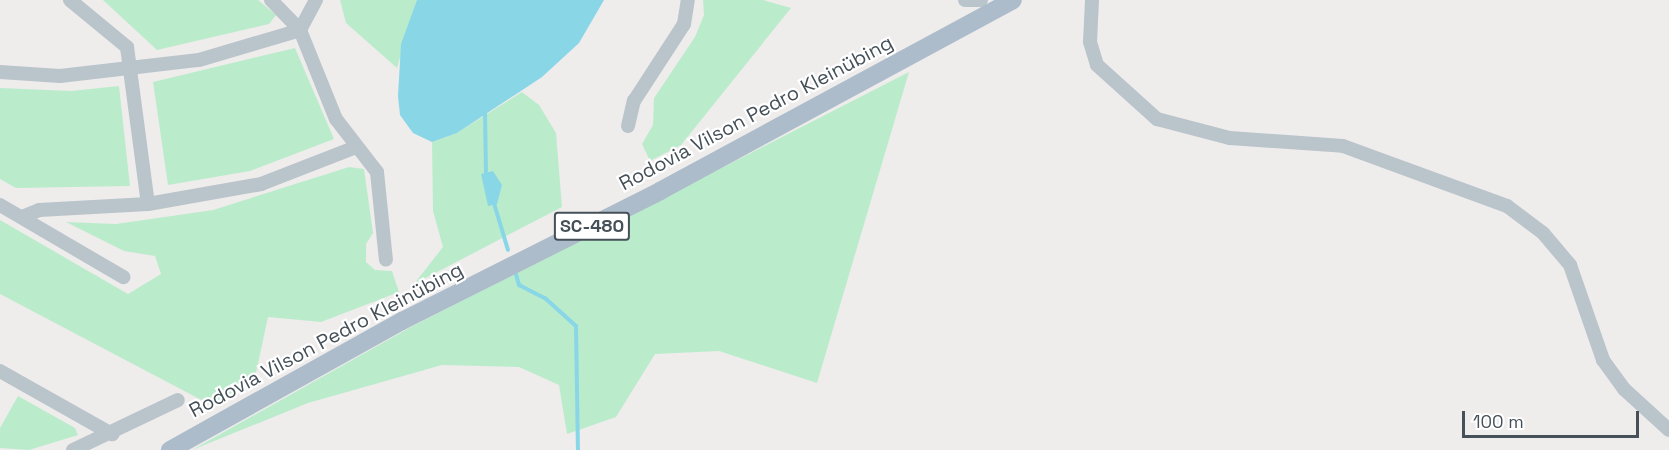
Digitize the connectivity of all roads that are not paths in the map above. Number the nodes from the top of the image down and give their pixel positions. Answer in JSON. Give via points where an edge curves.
{"nodes":[{"id":1,"x":70,"y":0,"type":"edge"},
{"id":2,"x":271,"y":0,"type":"edge"},
{"id":3,"x":316,"y":0,"type":"edge"},
{"id":4,"x":688,"y":0,"type":"edge"},
{"id":5,"x":965,"y":0,"type":"edge"},
{"id":6,"x":981,"y":0,"type":"edge"},
{"id":7,"x":1013,"y":0,"type":"edge"},
{"id":8,"x":1092,"y":0,"type":"edge"},
{"id":9,"x":300,"y":30,"type":"junction"},
{"id":10,"x":134,"y":69,"type":"junction"},
{"id":11,"x":0,"y":72,"type":"edge"},
{"id":12,"x":628,"y":126,"type":"dead end"},
{"id":13,"x":354,"y":148,"type":"junction"},
{"id":14,"x":148,"y":204,"type":"junction"},
{"id":15,"x":0,"y":205,"type":"edge"},
{"id":16,"x":22,"y":218,"type":"junction"},
{"id":17,"x":386,"y":260,"type":"dead end"},
{"id":18,"x":123,"y":277,"type":"dead end"},
{"id":19,"x":0,"y":371,"type":"edge"},
{"id":20,"x":178,"y":400,"type":"dead end"},
{"id":21,"x":1669,"y":430,"type":"edge"},
{"id":22,"x":111,"y":434,"type":"junction"},
{"id":23,"x":73,"y":450,"type":"edge"},
{"id":24,"x":170,"y":450,"type":"edge"}],
"edges":[{"from":1,"to":10,"type":"street","via":[[127,47]]},
{"from":2,"to":9,"type":"street"},
{"from":3,"to":9,"type":"street"},
{"from":4,"to":12,"type":"street","via":[[684,24],[634,101]]},
{"from":5,"to":6,"type":"street"},
{"from":7,"to":24,"type":"main road","name":"Rodovia Vilson Pedro Kleinübing","number":"SC-480","via":[[670,186],[402,321]]},
{"from":8,"to":21,"type":"street","via":[[1090,42],[1097,65],[1158,119],[1230,138],[1343,146],[1507,207],[1543,233],[1570,265],[1603,360],[1624,389]]},
{"from":9,"to":10,"type":"street","via":[[200,60]]},
{"from":9,"to":13,"type":"street","via":[[336,118]]},
{"from":10,"to":11,"type":"street","via":[[60,76]]},
{"from":10,"to":14,"type":"street"},
{"from":13,"to":14,"type":"street","via":[[261,184]]},
{"from":13,"to":17,"type":"street","via":[[377,172]]},
{"from":14,"to":16,"type":"street","via":[[39,210]]},
{"from":15,"to":16,"type":"street"},
{"from":16,"to":18,"type":"street"},
{"from":19,"to":22,"type":"street"},
{"from":20,"to":22,"type":"street"},
{"from":22,"to":23,"type":"street"}]}
